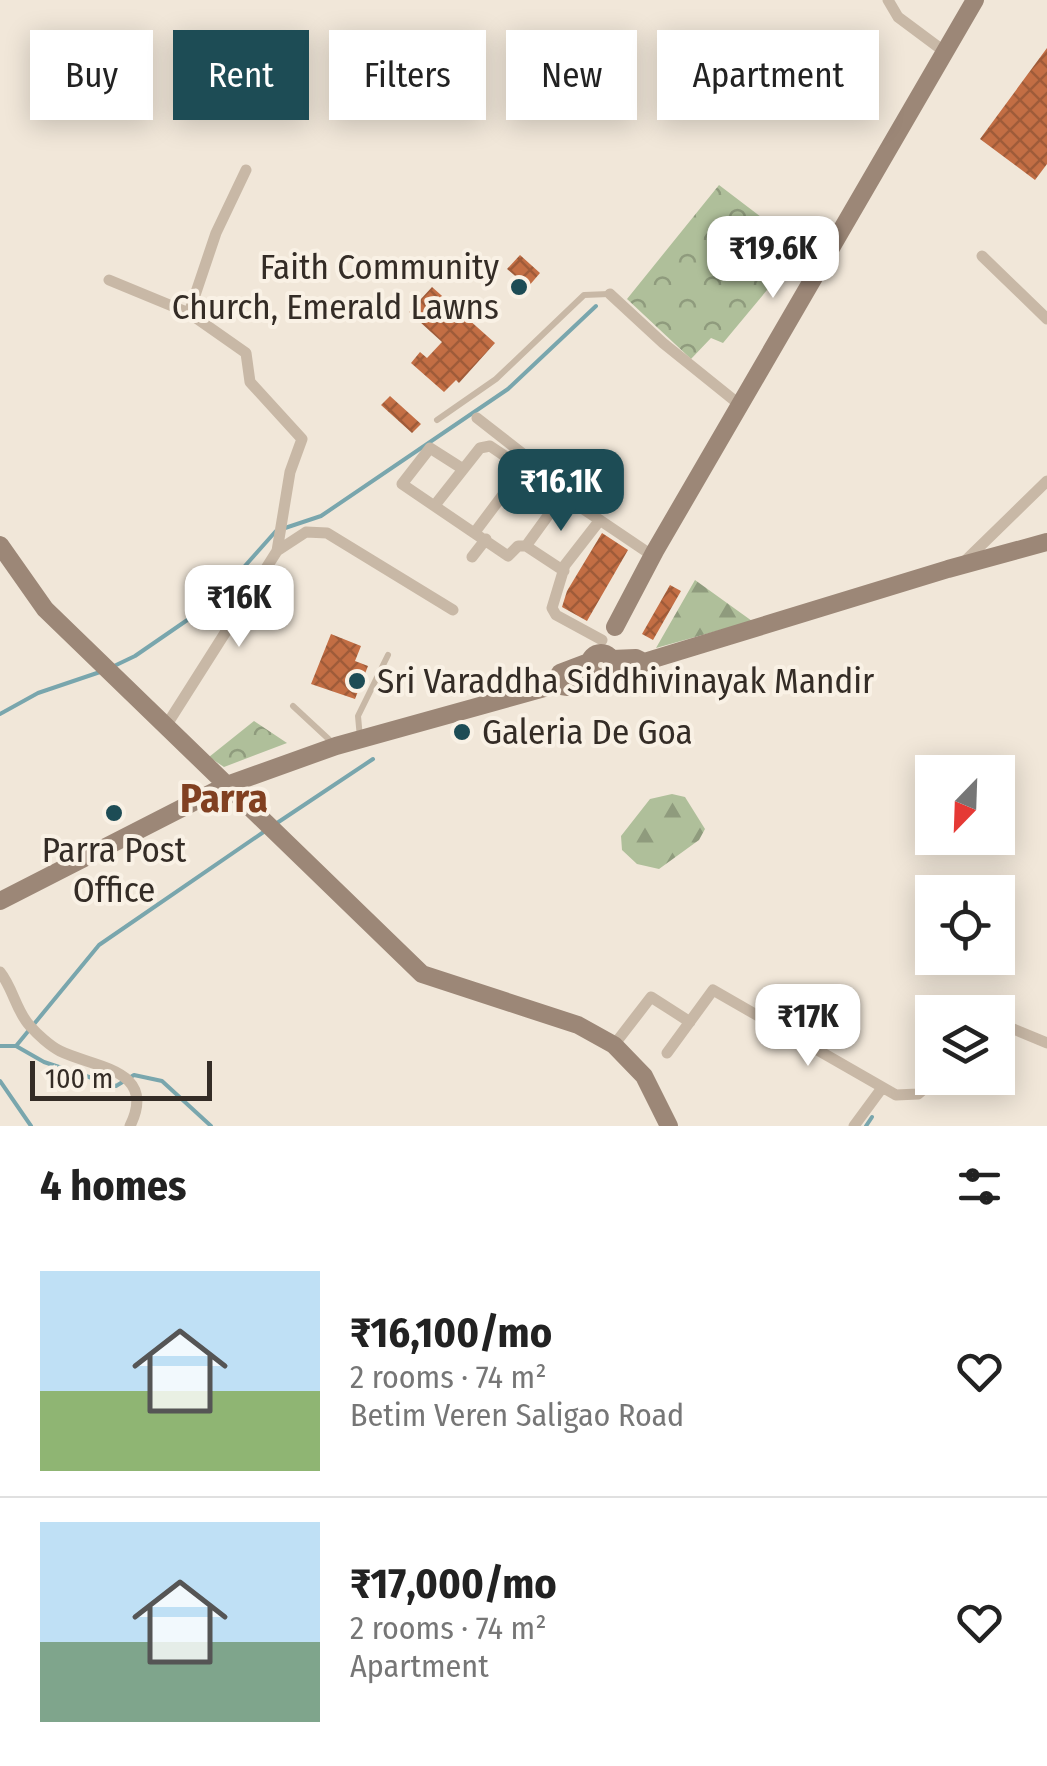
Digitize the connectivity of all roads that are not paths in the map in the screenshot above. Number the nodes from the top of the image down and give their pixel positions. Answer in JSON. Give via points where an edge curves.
{"nodes":[{"id":1,"x":888,"y":0,"type":"edge"},
{"id":2,"x":975,"y":0,"type":"edge"},
{"id":3,"x":945,"y":52,"type":"junction"},
{"id":4,"x":246,"y":170,"type":"dead end"},
{"id":5,"x":982,"y":256,"type":"dead end"},
{"id":6,"x":109,"y":280,"type":"dead end"},
{"id":7,"x":610,"y":294,"type":"joint"},
{"id":8,"x":189,"y":313,"type":"junction"},
{"id":9,"x":1047,"y":319,"type":"edge"},
{"id":10,"x":740,"y":405,"type":"junction"},
{"id":11,"x":477,"y":418,"type":"dead end"},
{"id":12,"x":437,"y":420,"type":"dead end"},
{"id":13,"x":523,"y":468,"type":"junction"},
{"id":14,"x":463,"y":469,"type":"junction"},
{"id":15,"x":1047,"y":481,"type":"edge"},
{"id":16,"x":564,"y":496,"type":"junction"},
{"id":17,"x":435,"y":505,"type":"junction"},
{"id":18,"x":600,"y":520,"type":"junction"},
{"id":19,"x":480,"y":535,"type":"junction"},
{"id":20,"x":1047,"y":542,"type":"edge"},
{"id":21,"x":0,"y":545,"type":"edge"},
{"id":22,"x":526,"y":546,"type":"junction"},
{"id":23,"x":276,"y":551,"type":"junction"},
{"id":24,"x":654,"y":553,"type":"junction"},
{"id":25,"x":472,"y":557,"type":"dead end"},
{"id":26,"x":960,"y":566,"type":"junction"},
{"id":27,"x":564,"y":571,"type":"junction"},
{"id":28,"x":453,"y":610,"type":"dead end"},
{"id":29,"x":388,"y":655,"type":"dead end"},
{"id":30,"x":603,"y":656,"type":"junction"},
{"id":31,"x":293,"y":706,"type":"dead end"},
{"id":32,"x":166,"y":726,"type":"junction"},
{"id":33,"x":360,"y":739,"type":"junction"},
{"id":34,"x":336,"y":746,"type":"junction"},
{"id":35,"x":226,"y":785,"type":"junction"},
{"id":36,"x":0,"y":901,"type":"edge"},
{"id":37,"x":0,"y":972,"type":"edge"},
{"id":38,"x":690,"y":1022,"type":"junction"},
{"id":39,"x":1015,"y":1030,"type":"edge"},
{"id":40,"x":1047,"y":1043,"type":"edge"},
{"id":41,"x":614,"y":1045,"type":"junction"},
{"id":42,"x":667,"y":1053,"type":"dead end"},
{"id":43,"x":882,"y":1088,"type":"junction"},
{"id":44,"x":915,"y":1094,"type":"edge"},
{"id":45,"x":130,"y":1126,"type":"edge"},
{"id":46,"x":669,"y":1126,"type":"edge"},
{"id":47,"x":854,"y":1126,"type":"edge"}],
"edges":[{"from":1,"to":3,"type":"street","via":[[898,17]]},
{"from":2,"to":3,"type":"main road"},
{"from":3,"to":10,"type":"main road"},
{"from":4,"to":8,"type":"street"},
{"from":5,"to":9,"type":"street"},
{"from":6,"to":8,"type":"street"},
{"from":7,"to":10,"type":"street"},
{"from":7,"to":12,"type":"lane","via":[[584,295],[496,379]]},
{"from":8,"to":23,"type":"street","via":[[246,353],[250,382],[302,438]]},
{"from":10,"to":24,"type":"main road"},
{"from":11,"to":24,"type":"street"},
{"from":13,"to":14,"type":"street","via":[[484,446]]},
{"from":13,"to":16,"type":"street"},
{"from":13,"to":19,"type":"street"},
{"from":14,"to":17,"type":"street"},
{"from":14,"to":17,"type":"street","via":[[434,449],[425,451],[402,484]]},
{"from":15,"to":26,"type":"street"},
{"from":16,"to":18,"type":"street"},
{"from":16,"to":22,"type":"street"},
{"from":17,"to":19,"type":"street"},
{"from":18,"to":24,"type":"street"},
{"from":18,"to":27,"type":"street"},
{"from":19,"to":22,"type":"street","via":[[508,556]]},
{"from":19,"to":25,"type":"street"},
{"from":20,"to":26,"type":"main road"},
{"from":21,"to":32,"type":"main road","via":[[45,609]]},
{"from":22,"to":27,"type":"street"},
{"from":23,"to":28,"type":"street","via":[[306,532],[328,533]]},
{"from":23,"to":32,"type":"street"},
{"from":24,"to":30,"type":"main road"},
{"from":26,"to":30,"type":"main road","via":[[644,662]]},
{"from":27,"to":30,"type":"street","via":[[553,612]]},
{"from":29,"to":33,"type":"lane","via":[[358,716]]},
{"from":30,"to":33,"type":"main road","via":[[568,687],[555,685]]},
{"from":31,"to":34,"type":"lane"},
{"from":32,"to":35,"type":"main road"},
{"from":33,"to":34,"type":"main road"},
{"from":34,"to":35,"type":"main road"},
{"from":35,"to":36,"type":"main road"},
{"from":35,"to":41,"type":"main road","via":[[422,974],[578,1025]]},
{"from":37,"to":45,"type":"street","via":[[27,1024],[58,1050],[123,1075],[138,1096]]},
{"from":38,"to":41,"type":"street","via":[[651,998]]},
{"from":38,"to":42,"type":"street"},
{"from":38,"to":43,"type":"street","via":[[713,990]]},
{"from":39,"to":40,"type":"street"},
{"from":41,"to":46,"type":"main road","via":[[644,1076]]},
{"from":43,"to":44,"type":"street"},
{"from":43,"to":47,"type":"street"}]}
